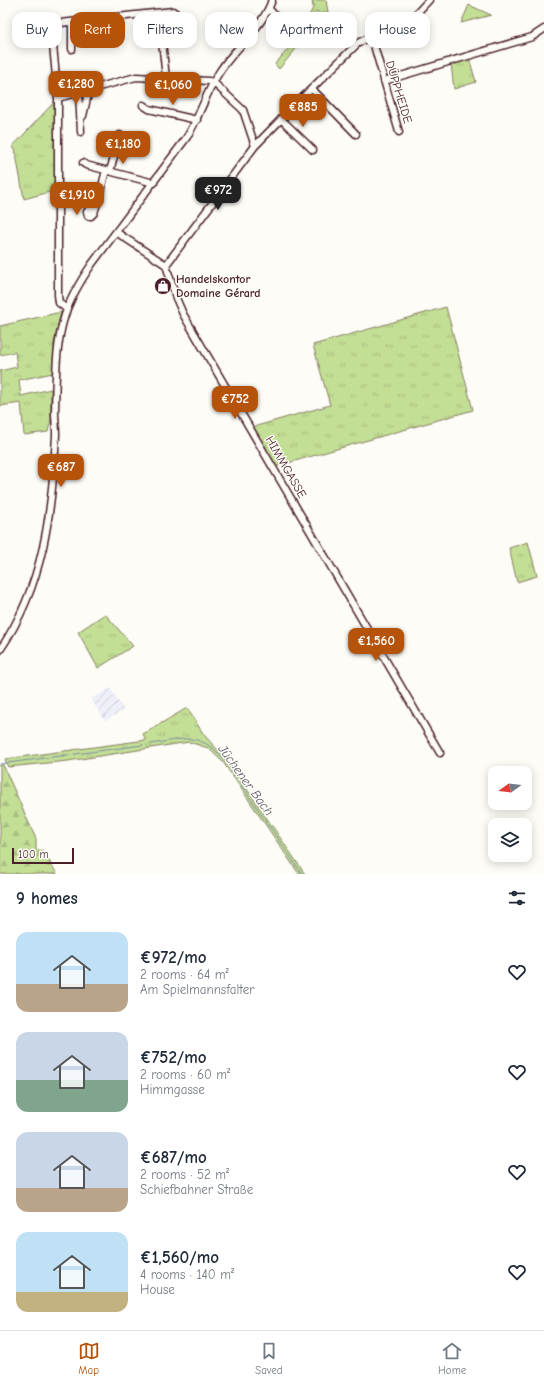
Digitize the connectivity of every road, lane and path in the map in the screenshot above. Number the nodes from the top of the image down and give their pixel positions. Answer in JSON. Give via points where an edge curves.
{"nodes":[{"id":1,"x":272,"y":0,"type":"edge"},
{"id":2,"x":429,"y":0,"type":"edge"},
{"id":3,"x":269,"y":9,"type":"junction"},
{"id":4,"x":160,"y":12,"type":"edge"},
{"id":5,"x":174,"y":12,"type":"edge"},
{"id":6,"x":272,"y":12,"type":"edge"},
{"id":7,"x":418,"y":12,"type":"edge"},
{"id":8,"x":70,"y":22,"type":"edge"},
{"id":9,"x":544,"y":29,"type":"edge"},
{"id":10,"x":365,"y":40,"type":"edge"},
{"id":11,"x":163,"y":48,"type":"edge"},
{"id":12,"x":374,"y":48,"type":"edge"},
{"id":13,"x":166,"y":78,"type":"junction"},
{"id":14,"x":213,"y":82,"type":"junction"},
{"id":15,"x":384,"y":82,"type":"junction"},
{"id":16,"x":312,"y":89,"type":"junction"},
{"id":17,"x":89,"y":90,"type":"junction"},
{"id":18,"x":80,"y":93,"type":"junction"},
{"id":19,"x":58,"y":98,"type":"junction"},
{"id":20,"x":143,"y":105,"type":"dead end"},
{"id":21,"x":281,"y":119,"type":"junction"},
{"id":22,"x":196,"y":120,"type":"junction"},
{"id":23,"x":80,"y":125,"type":"junction"},
{"id":24,"x":80,"y":132,"type":"dead end"},
{"id":25,"x":399,"y":132,"type":"dead end"},
{"id":26,"x":356,"y":134,"type":"dead end"},
{"id":27,"x":120,"y":135,"type":"dead end"},
{"id":28,"x":255,"y":146,"type":"junction"},
{"id":29,"x":313,"y":150,"type":"dead end"},
{"id":30,"x":83,"y":163,"type":"dead end"},
{"id":31,"x":107,"y":170,"type":"junction"},
{"id":32,"x":154,"y":182,"type":"junction"},
{"id":33,"x":100,"y":194,"type":"dead end"},
{"id":34,"x":116,"y":232,"type":"junction"},
{"id":35,"x":166,"y":265,"type":"junction"},
{"id":36,"x":67,"y":309,"type":"junction"},
{"id":37,"x":0,"y":650,"type":"edge"},
{"id":38,"x":440,"y":753,"type":"dead end"}],
"edges":[{"from":1,"to":3,"type":"street"},
{"from":2,"to":7,"type":"street"},
{"from":3,"to":6,"type":"street"},
{"from":3,"to":14,"type":"street"},
{"from":4,"to":5,"type":"street"},
{"from":8,"to":19,"type":"street","via":[[51,24]]},
{"from":9,"to":15,"type":"street","via":[[532,37]]},
{"from":10,"to":16,"type":"street","via":[[353,47]]},
{"from":11,"to":13,"type":"street"},
{"from":12,"to":15,"type":"street","name":"DÜPPHEIDE"},
{"from":13,"to":14,"type":"street"},
{"from":13,"to":17,"type":"street","via":[[133,77]]},
{"from":14,"to":22,"type":"street"},
{"from":14,"to":28,"type":"street","via":[[243,110]]},
{"from":15,"to":25,"type":"street","name":"DÜPPHEIDE"},
{"from":16,"to":21,"type":"street"},
{"from":16,"to":26,"type":"street"},
{"from":17,"to":18,"type":"street"},
{"from":17,"to":23,"type":"street"},
{"from":18,"to":19,"type":"street"},
{"from":18,"to":23,"type":"street"},
{"from":19,"to":36,"type":"street","via":[[58,295],[59,303]]},
{"from":20,"to":22,"type":"street","via":[[149,109]]},
{"from":21,"to":28,"type":"street"},
{"from":21,"to":29,"type":"street"},
{"from":22,"to":32,"type":"street","via":[[187,137]]},
{"from":23,"to":24,"type":"street"},
{"from":27,"to":31,"type":"street"},
{"from":28,"to":35,"type":"street"},
{"from":30,"to":31,"type":"street"},
{"from":31,"to":32,"type":"street"},
{"from":31,"to":33,"type":"street"},
{"from":32,"to":34,"type":"street"},
{"from":34,"to":35,"type":"street"},
{"from":34,"to":36,"type":"street","via":[[81,280]]},
{"from":35,"to":38,"type":"street","name":"HIMMGASSE","via":[[183,314]]},
{"from":36,"to":37,"type":"street","via":[[58,353],[56,434],[45,542],[27,602]]}]}
